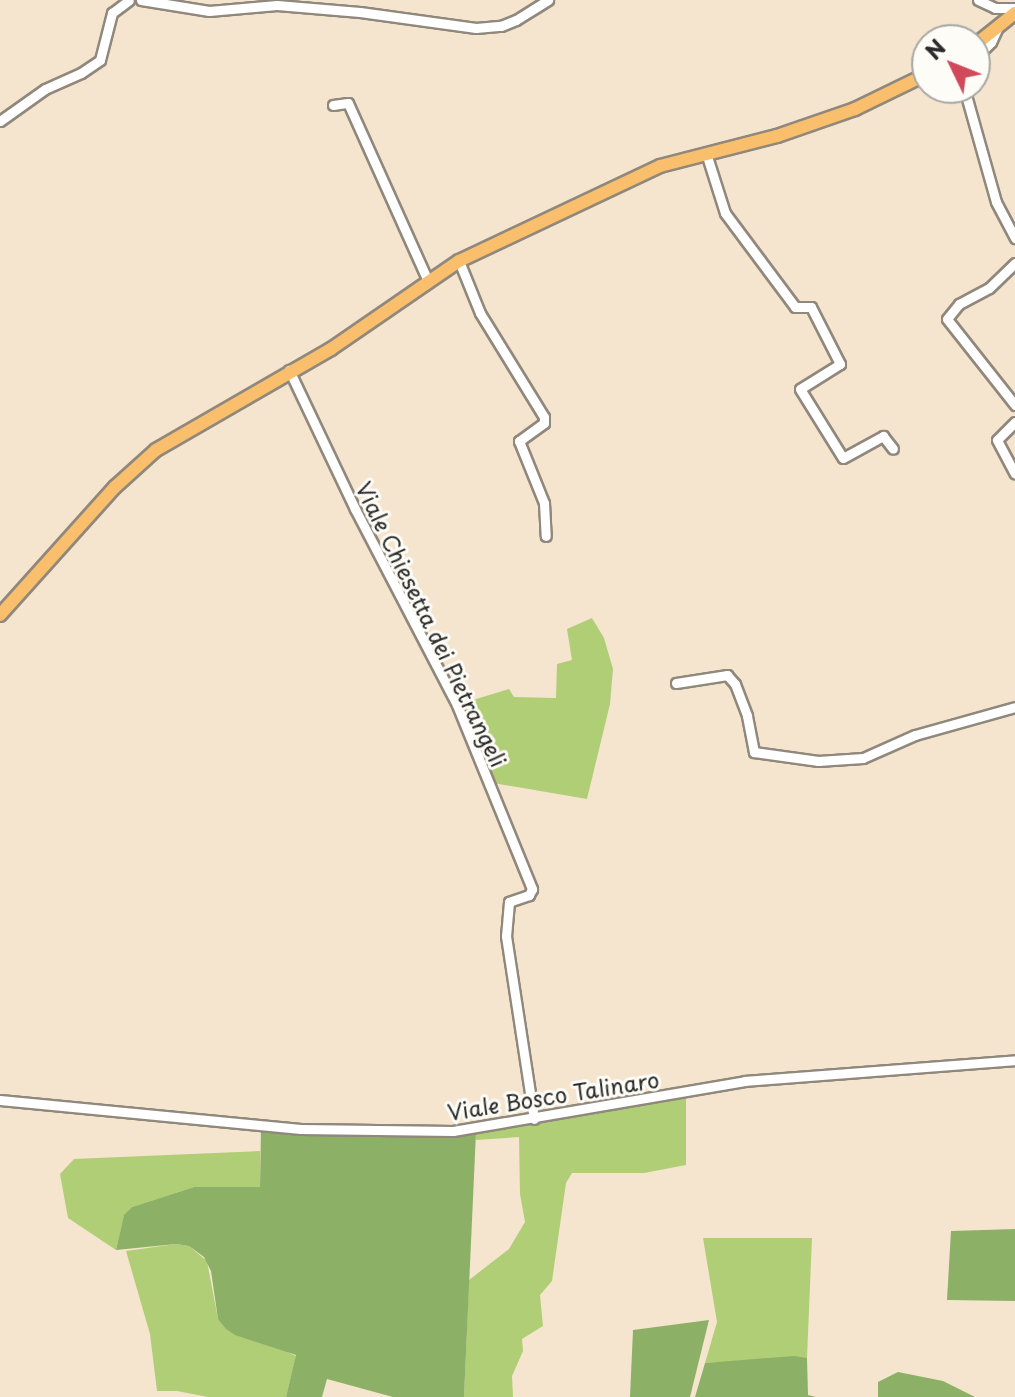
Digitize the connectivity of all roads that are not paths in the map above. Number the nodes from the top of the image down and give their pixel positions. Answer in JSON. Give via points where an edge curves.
{"nodes":[{"id":1,"x":128,"y":0,"type":"edge"},
{"id":2,"x":141,"y":0,"type":"edge"},
{"id":3,"x":548,"y":0,"type":"edge"},
{"id":4,"x":978,"y":0,"type":"edge"},
{"id":5,"x":276,"y":3,"type":"edge"},
{"id":6,"x":1015,"y":10,"type":"edge"},
{"id":7,"x":997,"y":29,"type":"junction"},
{"id":8,"x":991,"y":33,"type":"edge"},
{"id":9,"x":991,"y":42,"type":"edge"},
{"id":10,"x":911,"y":82,"type":"edge"},
{"id":11,"x":968,"y":104,"type":"edge"},
{"id":12,"x":333,"y":105,"type":"dead end"},
{"id":13,"x":0,"y":121,"type":"edge"},
{"id":14,"x":706,"y":153,"type":"junction"},
{"id":15,"x":1013,"y":236,"type":"edge"},
{"id":16,"x":1015,"y":247,"type":"edge"},
{"id":17,"x":459,"y":261,"type":"junction"},
{"id":18,"x":1015,"y":263,"type":"edge"},
{"id":19,"x":428,"y":281,"type":"junction"},
{"id":20,"x":289,"y":370,"type":"junction"},
{"id":21,"x":1015,"y":405,"type":"edge"},
{"id":22,"x":1015,"y":422,"type":"edge"},
{"id":23,"x":893,"y":449,"type":"dead end"},
{"id":24,"x":1015,"y":474,"type":"edge"},
{"id":25,"x":546,"y":536,"type":"dead end"},
{"id":26,"x":0,"y":615,"type":"edge"},
{"id":27,"x":676,"y":683,"type":"dead end"},
{"id":28,"x":1015,"y":707,"type":"edge"},
{"id":29,"x":1015,"y":1060,"type":"edge"},
{"id":30,"x":0,"y":1100,"type":"edge"},
{"id":31,"x":534,"y":1119,"type":"junction"}],
"edges":[{"from":1,"to":13,"type":"street","via":[[112,13],[100,60]]},
{"from":2,"to":5,"type":"street","via":[[209,11]]},
{"from":3,"to":5,"type":"street","via":[[501,26],[476,28]]},
{"from":4,"to":6,"type":"street"},
{"from":6,"to":7,"type":"main road"},
{"from":7,"to":8,"type":"main road"},
{"from":7,"to":9,"type":"street"},
{"from":10,"to":14,"type":"main road","via":[[855,109]]},
{"from":11,"to":15,"type":"street","via":[[990,187]]},
{"from":12,"to":19,"type":"street","via":[[348,103]]},
{"from":14,"to":17,"type":"main road","via":[[660,166]]},
{"from":14,"to":23,"type":"street","via":[[725,213],[795,307],[811,307],[840,364],[800,389],[843,458],[883,436]]},
{"from":15,"to":16,"type":"street"},
{"from":17,"to":19,"type":"main road"},
{"from":17,"to":25,"type":"street","via":[[480,313],[544,417],[544,423],[519,441],[544,503]]},
{"from":18,"to":21,"type":"street","via":[[947,319]]},
{"from":19,"to":20,"type":"main road","via":[[384,315]]},
{"from":20,"to":26,"type":"main road","via":[[156,450],[115,487]]},
{"from":20,"to":31,"type":"street","name":"Viale Chiesetta dei Pietrangeli","via":[[457,705],[532,889],[509,902],[506,936]]},
{"from":22,"to":24,"type":"street","via":[[997,440]]},
{"from":27,"to":28,"type":"street","via":[[727,675],[747,716],[754,752],[818,761],[863,758],[904,739]]},
{"from":29,"to":31,"type":"street","name":"Viale Bosco Talinaro","via":[[745,1081]]},
{"from":30,"to":31,"type":"street","name":"Viale Bosco Talinaro","via":[[301,1129],[453,1131]]}]}
